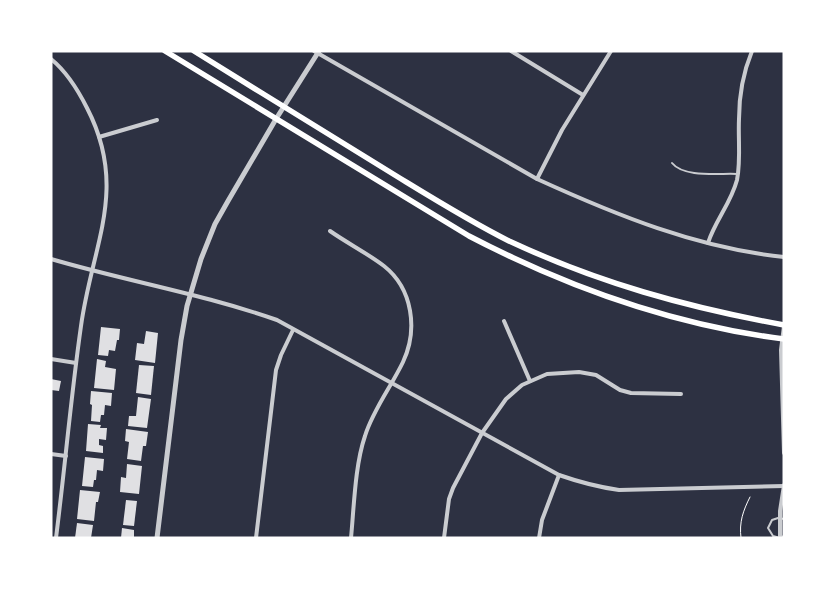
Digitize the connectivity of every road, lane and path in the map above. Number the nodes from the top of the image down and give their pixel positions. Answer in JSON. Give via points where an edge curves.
{"nodes":[{"id":1,"x":165,"y":51,"type":"edge"},
{"id":2,"x":194,"y":51,"type":"edge"},
{"id":3,"x":511,"y":51,"type":"edge"},
{"id":4,"x":611,"y":51,"type":"edge"},
{"id":5,"x":752,"y":51,"type":"edge"},
{"id":6,"x":317,"y":52,"type":"edge"},
{"id":7,"x":51,"y":59,"type":"edge"},
{"id":8,"x":583,"y":95,"type":"junction"},
{"id":9,"x":284,"y":107,"type":"junction"},
{"id":10,"x":157,"y":120,"type":"dead end"},
{"id":11,"x":276,"y":120,"type":"junction"},
{"id":12,"x":99,"y":136,"type":"junction"},
{"id":13,"x":672,"y":163,"type":"dead end"},
{"id":14,"x":738,"y":174,"type":"junction"},
{"id":15,"x":537,"y":179,"type":"junction"},
{"id":16,"x":330,"y":231,"type":"dead end"},
{"id":17,"x":708,"y":243,"type":"junction"},
{"id":18,"x":784,"y":257,"type":"edge"},
{"id":19,"x":51,"y":258,"type":"edge"},
{"id":20,"x":91,"y":271,"type":"junction"},
{"id":21,"x":189,"y":295,"type":"junction"},
{"id":22,"x":504,"y":321,"type":"dead end"},
{"id":23,"x":784,"y":326,"type":"edge"},
{"id":24,"x":293,"y":330,"type":"junction"},
{"id":25,"x":783,"y":339,"type":"edge"},
{"id":26,"x":51,"y":359,"type":"edge"},
{"id":27,"x":76,"y":363,"type":"junction"},
{"id":28,"x":392,"y":382,"type":"junction"},
{"id":29,"x":530,"y":382,"type":"junction"},
{"id":30,"x":681,"y":394,"type":"dead end"},
{"id":31,"x":482,"y":433,"type":"junction"},
{"id":32,"x":51,"y":454,"type":"edge"},
{"id":33,"x":784,"y":454,"type":"edge"},
{"id":34,"x":66,"y":456,"type":"junction"},
{"id":35,"x":559,"y":475,"type":"junction"},
{"id":36,"x":784,"y":486,"type":"edge"},
{"id":37,"x":750,"y":497,"type":"dead end"},
{"id":38,"x":782,"y":519,"type":"edge"},
{"id":39,"x":784,"y":536,"type":"edge"},
{"id":40,"x":56,"y":538,"type":"edge"},
{"id":41,"x":157,"y":538,"type":"edge"},
{"id":42,"x":256,"y":538,"type":"edge"},
{"id":43,"x":350,"y":538,"type":"edge"},
{"id":44,"x":444,"y":538,"type":"edge"},
{"id":45,"x":539,"y":538,"type":"edge"},
{"id":46,"x":741,"y":538,"type":"edge"},
{"id":47,"x":780,"y":538,"type":"edge"}],
"edges":[{"from":1,"to":11,"type":"main road"},
{"from":2,"to":9,"type":"main road"},
{"from":3,"to":8,"type":"street"},
{"from":4,"to":8,"type":"street"},
{"from":5,"to":14,"type":"street","via":[[740,97]]},
{"from":6,"to":9,"type":"street"},
{"from":6,"to":15,"type":"street"},
{"from":7,"to":12,"type":"street","via":[[70,79]]},
{"from":8,"to":15,"type":"street"},
{"from":9,"to":11,"type":"street"},
{"from":9,"to":23,"type":"main road","via":[[465,218],[536,253],[647,294]]},
{"from":10,"to":12,"type":"street"},
{"from":11,"to":21,"type":"street","via":[[215,224]]},
{"from":11,"to":25,"type":"main road","via":[[468,236],[544,273],[658,313],[702,325]]},
{"from":12,"to":20,"type":"street","via":[[104,154],[107,197]]},
{"from":13,"to":14,"type":"lane","via":[[676,168],[690,172]]},
{"from":14,"to":17,"type":"street","via":[[731,197]]},
{"from":15,"to":17,"type":"street","via":[[608,210]]},
{"from":16,"to":28,"type":"street","via":[[384,266],[406,296],[412,332],[410,346]]},
{"from":17,"to":18,"type":"street"},
{"from":19,"to":20,"type":"street"},
{"from":20,"to":21,"type":"street"},
{"from":20,"to":27,"type":"street"},
{"from":21,"to":24,"type":"street","via":[[277,320]]},
{"from":21,"to":41,"type":"street"},
{"from":22,"to":29,"type":"street"},
{"from":23,"to":25,"type":"street"},
{"from":24,"to":28,"type":"street"},
{"from":24,"to":42,"type":"street","via":[[276,370]]},
{"from":25,"to":33,"type":"street"},
{"from":26,"to":27,"type":"street"},
{"from":27,"to":34,"type":"street"},
{"from":28,"to":31,"type":"street"},
{"from":28,"to":43,"type":"street","via":[[364,437]]},
{"from":29,"to":30,"type":"street","via":[[547,374],[588,372],[631,393]]},
{"from":29,"to":31,"type":"street","via":[[506,399]]},
{"from":31,"to":35,"type":"street"},
{"from":31,"to":44,"type":"street","via":[[449,499]]},
{"from":32,"to":34,"type":"street"},
{"from":34,"to":40,"type":"street"},
{"from":35,"to":36,"type":"street","via":[[619,490]]},
{"from":35,"to":45,"type":"street","via":[[542,520]]},
{"from":36,"to":38,"type":"street"},
{"from":37,"to":46,"type":"path","via":[[743,511]]},
{"from":38,"to":47,"type":"street"},
{"from":38,"to":47,"type":"lane","via":[[772,520],[768,528],[773,536]]},
{"from":39,"to":47,"type":"lane"}]}
